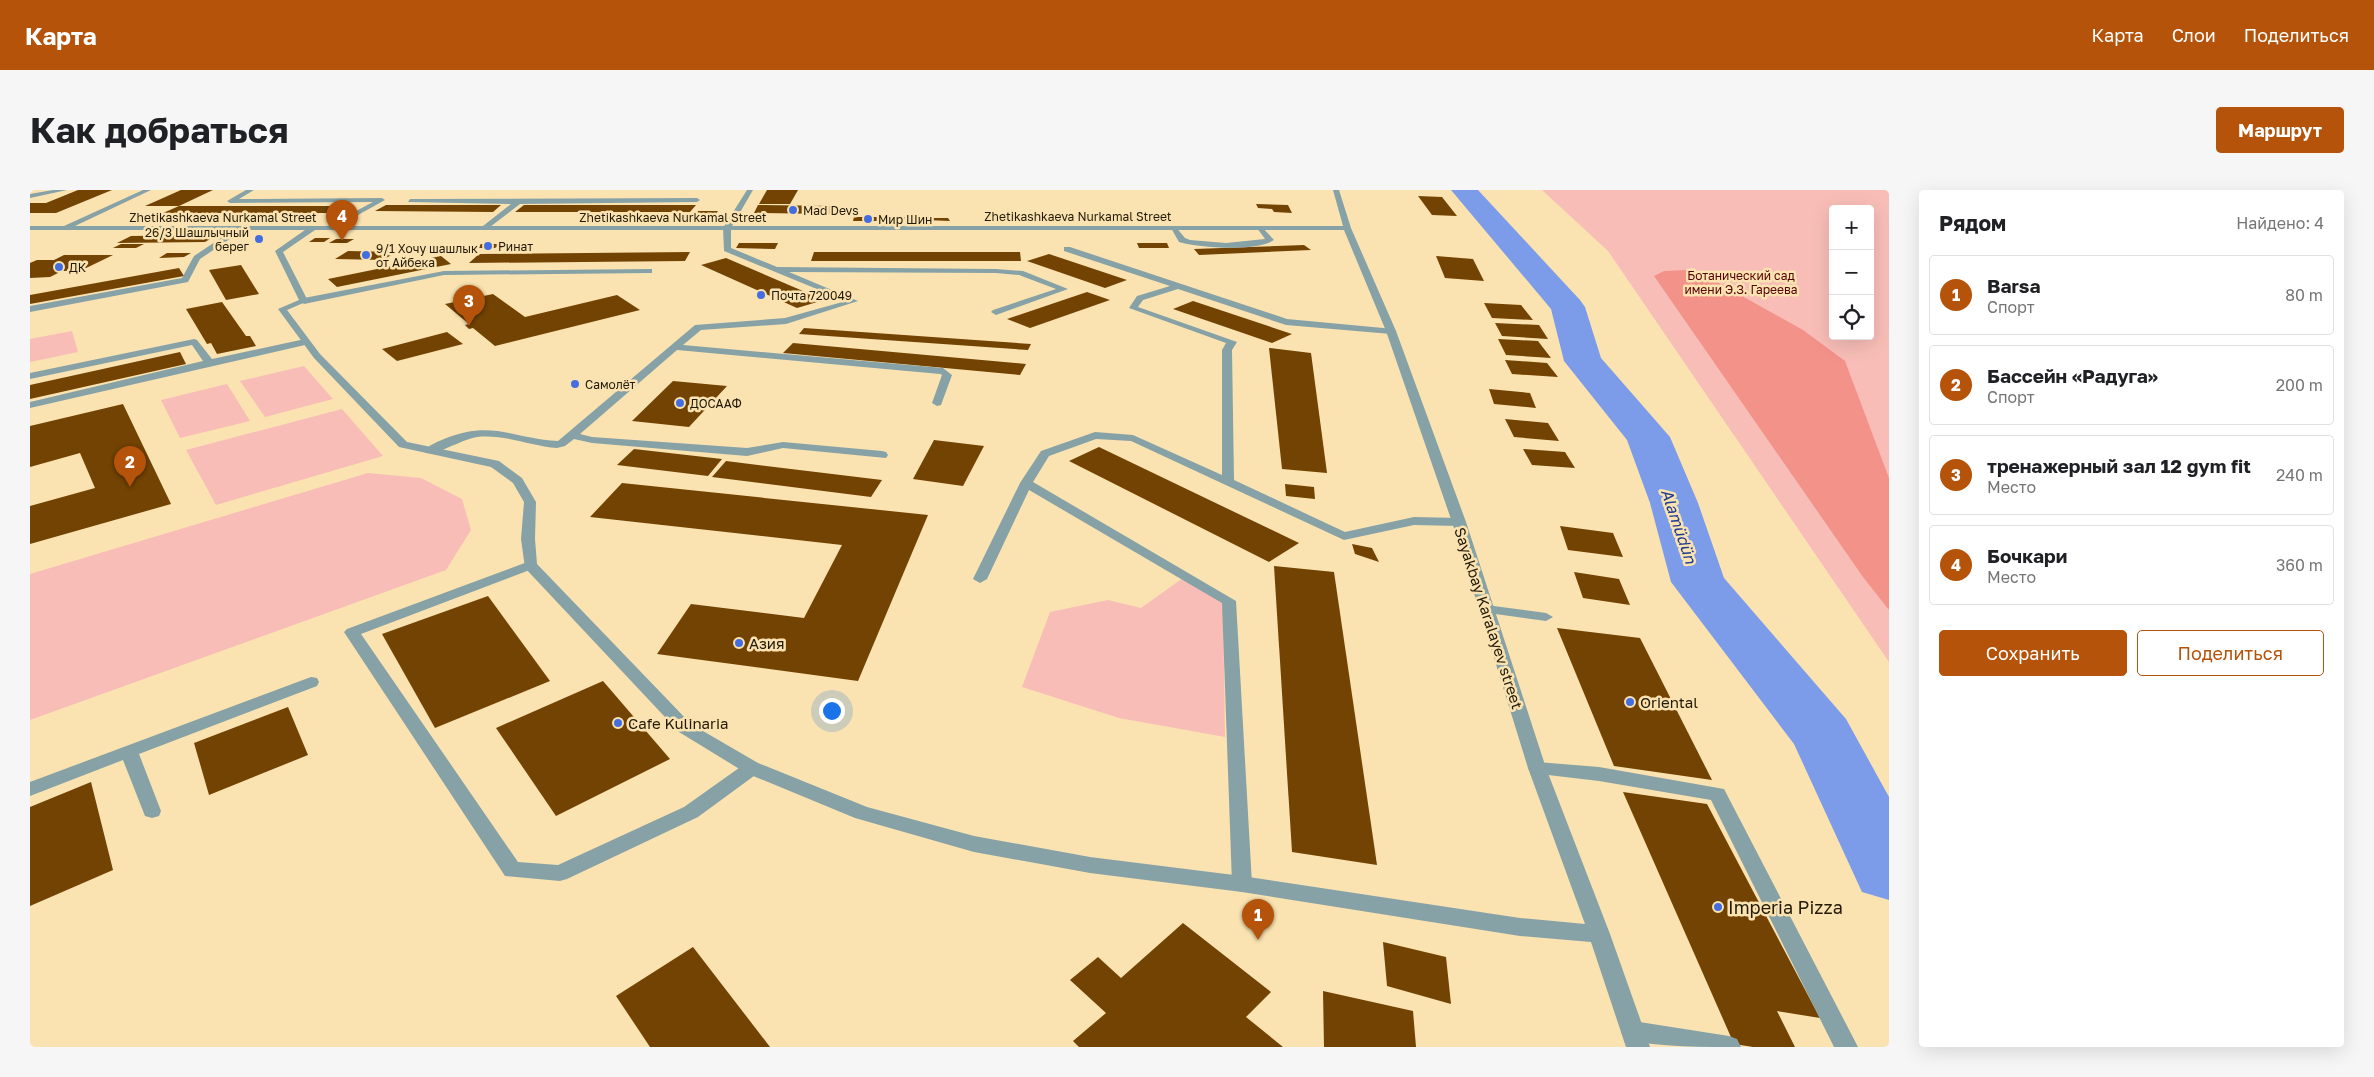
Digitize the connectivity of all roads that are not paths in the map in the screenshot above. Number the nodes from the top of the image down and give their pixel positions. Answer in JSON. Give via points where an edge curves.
{"nodes":[{"id":1,"x":64,"y":190,"type":"edge"},
{"id":2,"x":148,"y":190,"type":"edge"},
{"id":3,"x":251,"y":190,"type":"edge"},
{"id":4,"x":750,"y":190,"type":"edge"},
{"id":5,"x":1336,"y":190,"type":"edge"},
{"id":6,"x":30,"y":196,"type":"edge"},
{"id":7,"x":697,"y":200,"type":"dead end"},
{"id":8,"x":410,"y":201,"type":"dead end"},
{"id":9,"x":518,"y":202,"type":"junction"},
{"id":10,"x":30,"y":228,"type":"edge"},
{"id":11,"x":63,"y":228,"type":"junction"},
{"id":12,"x":242,"y":228,"type":"junction"},
{"id":13,"x":313,"y":228,"type":"junction"},
{"id":14,"x":331,"y":228,"type":"junction"},
{"id":15,"x":486,"y":228,"type":"junction"},
{"id":16,"x":727,"y":228,"type":"junction"},
{"id":17,"x":1175,"y":228,"type":"junction"},
{"id":18,"x":1261,"y":228,"type":"junction"},
{"id":19,"x":1347,"y":228,"type":"junction"},
{"id":20,"x":1067,"y":249,"type":"dead end"},
{"id":21,"x":777,"y":268,"type":"junction"},
{"id":22,"x":649,"y":271,"type":"dead end"},
{"id":23,"x":1176,"y":287,"type":"junction"},
{"id":24,"x":304,"y":301,"type":"junction"},
{"id":25,"x":30,"y":309,"type":"edge"},
{"id":26,"x":996,"y":312,"type":"dead end"},
{"id":27,"x":1391,"y":331,"type":"junction"},
{"id":28,"x":305,"y":342,"type":"junction"},
{"id":29,"x":675,"y":347,"type":"junction"},
{"id":30,"x":209,"y":364,"type":"junction"},
{"id":31,"x":30,"y":376,"type":"edge"},
{"id":32,"x":937,"y":403,"type":"dead end"},
{"id":33,"x":30,"y":405,"type":"edge"},
{"id":34,"x":572,"y":435,"type":"junction"},
{"id":35,"x":430,"y":451,"type":"junction"},
{"id":36,"x":882,"y":456,"type":"dead end"},
{"id":37,"x":1228,"y":482,"type":"junction"},
{"id":38,"x":1026,"y":484,"type":"junction"},
{"id":39,"x":1459,"y":522,"type":"junction"},
{"id":40,"x":530,"y":565,"type":"junction"},
{"id":41,"x":980,"y":579,"type":"dead end"},
{"id":42,"x":1486,"y":609,"type":"junction"},
{"id":43,"x":1546,"y":617,"type":"dead end"},
{"id":44,"x":311,"y":682,"type":"dead end"},
{"id":45,"x":129,"y":752,"type":"junction"},
{"id":46,"x":752,"y":768,"type":"junction"},
{"id":47,"x":1537,"y":768,"type":"junction"},
{"id":48,"x":30,"y":789,"type":"edge"},
{"id":49,"x":152,"y":811,"type":"dead end"},
{"id":50,"x":1242,"y":884,"type":"junction"},
{"id":51,"x":1599,"y":934,"type":"junction"},
{"id":52,"x":1635,"y":1040,"type":"edge"},
{"id":53,"x":1729,"y":1047,"type":"edge"},
{"id":54,"x":1846,"y":1047,"type":"edge"}],
"edges":[{"from":1,"to":6,"type":"street"},
{"from":2,"to":11,"type":"street"},
{"from":3,"to":14,"type":"street","via":[[230,201],[382,200]]},
{"from":4,"to":16,"type":"street"},
{"from":5,"to":19,"type":"street","name":"Sayakbay Karalayev street"},
{"from":7,"to":9,"type":"street"},
{"from":8,"to":9,"type":"street"},
{"from":9,"to":15,"type":"street"},
{"from":10,"to":11,"type":"street","name":"Zhetikashkaeva Nurkamal Street"},
{"from":11,"to":12,"type":"street","name":"Zhetikashkaeva Nurkamal Street"},
{"from":12,"to":13,"type":"street","name":"Zhetikashkaeva Nurkamal Street"},
{"from":12,"to":25,"type":"street","via":[[197,258],[184,280]]},
{"from":13,"to":14,"type":"street","name":"Zhetikashkaeva Nurkamal Street"},
{"from":13,"to":24,"type":"street","via":[[278,251]]},
{"from":14,"to":15,"type":"street","name":"Zhetikashkaeva Nurkamal Street"},
{"from":15,"to":16,"type":"street","name":"Zhetikashkaeva Nurkamal Street"},
{"from":16,"to":17,"type":"street","name":"Zhetikashkaeva Nurkamal Street"},
{"from":16,"to":21,"type":"street","via":[[727,249]]},
{"from":17,"to":18,"type":"street","name":"Zhetikashkaeva Nurkamal Street"},
{"from":17,"to":18,"type":"street","via":[[1182,240],[1198,244],[1270,240]]},
{"from":18,"to":19,"type":"street","name":"Zhetikashkaeva Nurkamal Street"},
{"from":19,"to":27,"type":"street","name":"Sayakbay Karalayev street"},
{"from":20,"to":23,"type":"street"},
{"from":21,"to":26,"type":"street","via":[[996,270],[1020,273],[1064,288]]},
{"from":21,"to":29,"type":"street","via":[[854,301],[786,321],[698,327]]},
{"from":22,"to":24,"type":"street","via":[[444,273]]},
{"from":23,"to":27,"type":"street","via":[[1286,322]]},
{"from":23,"to":37,"type":"street","via":[[1140,298],[1134,308],[1232,342],[1227,350]]},
{"from":24,"to":28,"type":"street","via":[[282,309]]},
{"from":27,"to":39,"type":"street","name":"Sayakbay Karalayev street"},
{"from":28,"to":30,"type":"street"},
{"from":28,"to":35,"type":"street","via":[[403,445]]},
{"from":29,"to":32,"type":"street","via":[[943,372],[948,375]]},
{"from":29,"to":34,"type":"street"},
{"from":30,"to":31,"type":"street","via":[[194,342]]},
{"from":30,"to":33,"type":"street"},
{"from":34,"to":35,"type":"street","via":[[558,444],[503,433],[480,432],[457,436]]},
{"from":34,"to":36,"type":"street","via":[[592,440],[732,452],[760,451],[783,445]]},
{"from":35,"to":40,"type":"street","via":[[495,464],[518,481],[530,502]]},
{"from":37,"to":38,"type":"street","via":[[1133,438],[1095,435],[1045,454]]},
{"from":37,"to":39,"type":"street","via":[[1344,536],[1414,521]]},
{"from":38,"to":41,"type":"street"},
{"from":38,"to":50,"type":"street","via":[[1229,601]]},
{"from":39,"to":42,"type":"street","name":"Sayakbay Karalayev street"},
{"from":40,"to":46,"type":"street","via":[[686,728]]},
{"from":40,"to":46,"type":"street","via":[[352,632],[512,870],[560,873],[691,812]]},
{"from":42,"to":43,"type":"street"},
{"from":42,"to":47,"type":"street","name":"Sayakbay Karalayev street"},
{"from":44,"to":45,"type":"street"},
{"from":45,"to":48,"type":"street"},
{"from":45,"to":49,"type":"street"},
{"from":46,"to":50,"type":"street","via":[[862,813],[974,844],[1090,866]]},
{"from":47,"to":51,"type":"street","name":"Sayakbay Karalayev street"},
{"from":47,"to":54,"type":"street","via":[[1599,774],[1717,794]]},
{"from":50,"to":51,"type":"street","via":[[1520,926]]},
{"from":51,"to":52,"type":"street","name":"Sayakbay Karalayev street"},
{"from":52,"to":53,"type":"street"}]}
